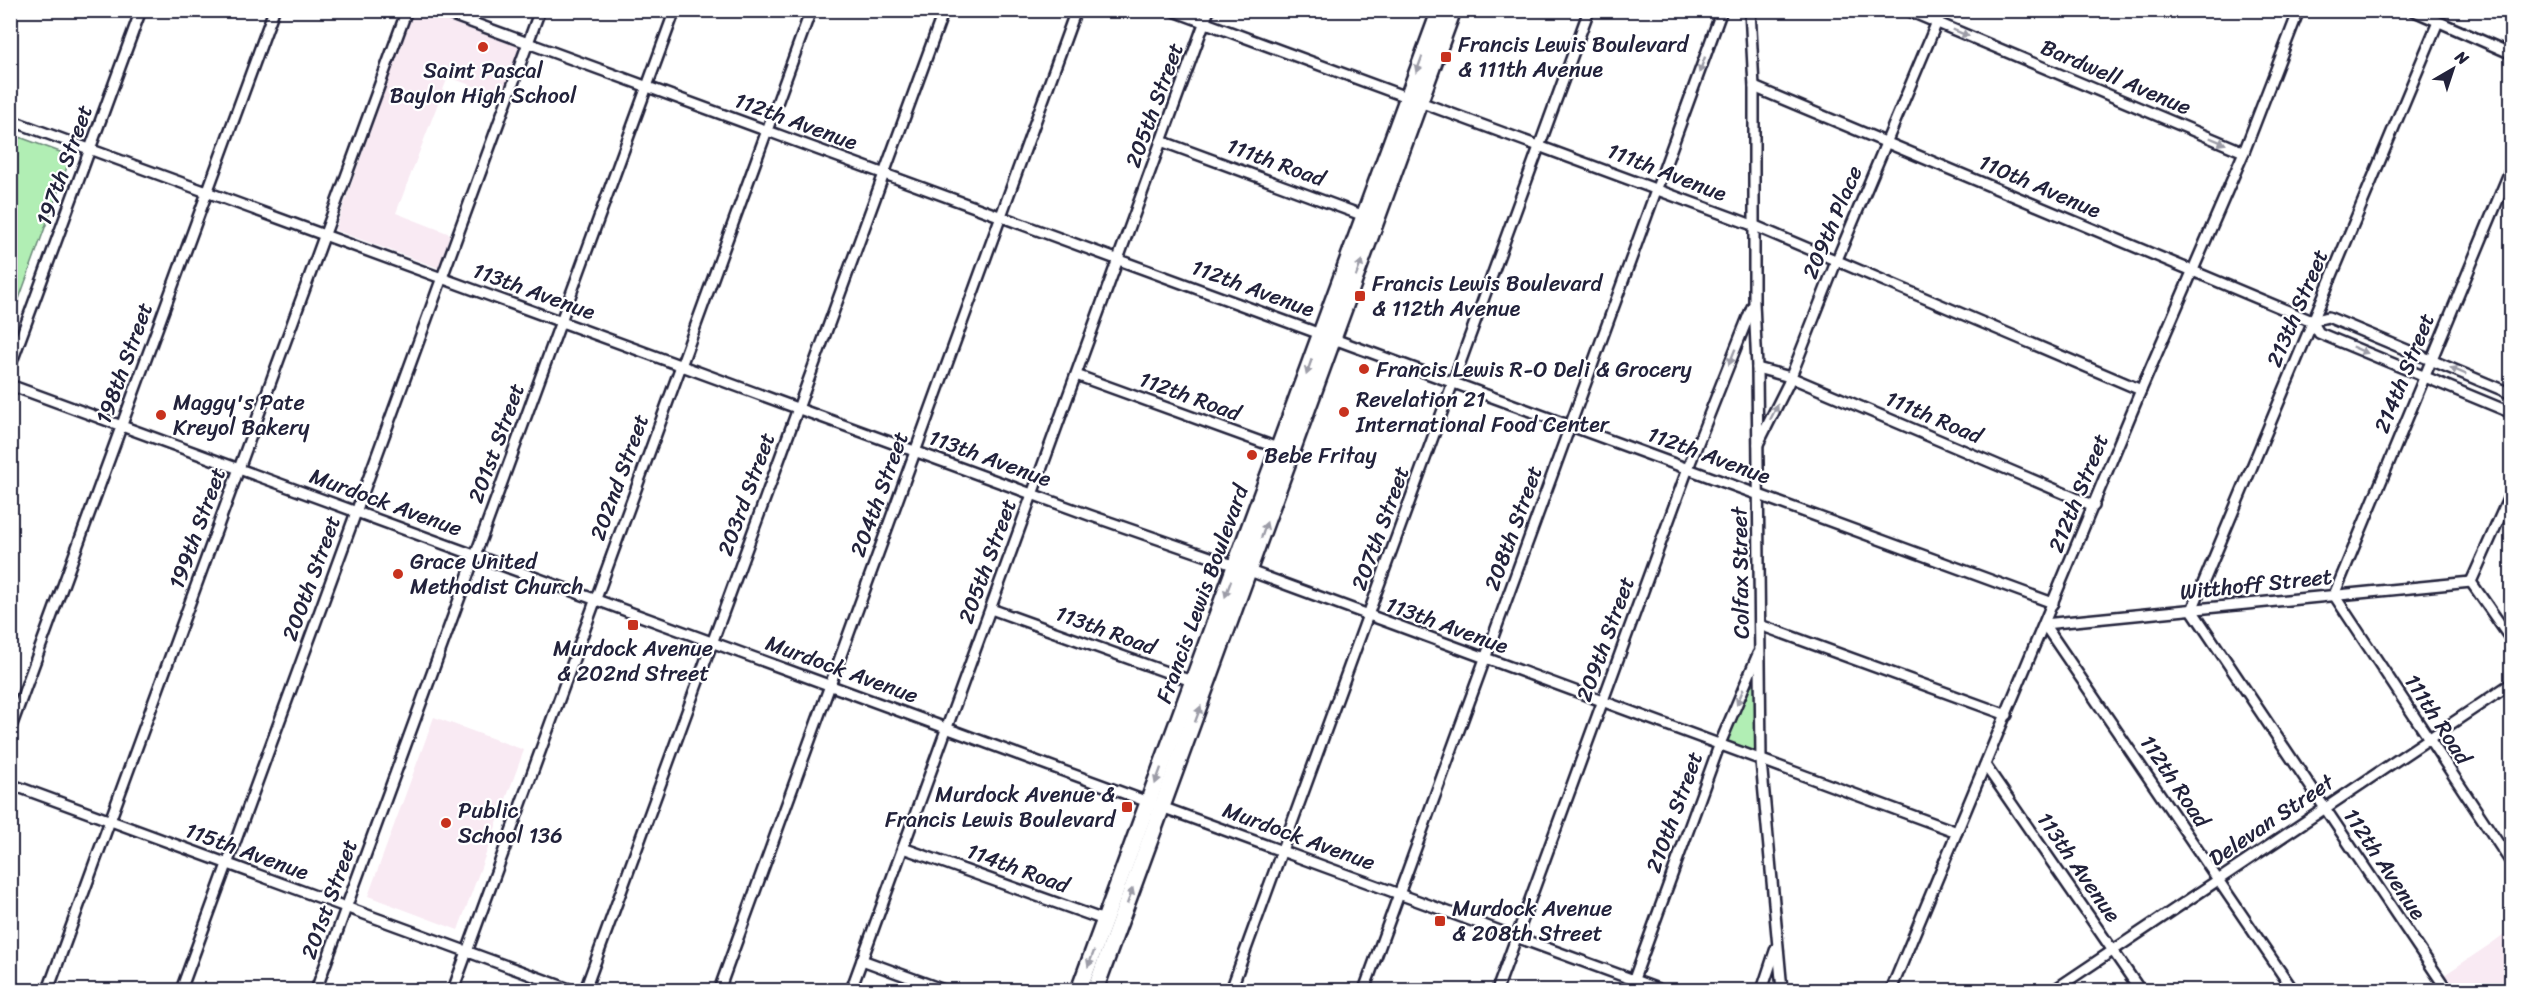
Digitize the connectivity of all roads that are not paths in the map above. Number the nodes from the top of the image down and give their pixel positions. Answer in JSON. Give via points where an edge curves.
{"nodes":[{"id":1,"x":141,"y":10,"type":"edge"},
{"id":2,"x":274,"y":10,"type":"edge"},
{"id":3,"x":407,"y":10,"type":"edge"},
{"id":4,"x":438,"y":10,"type":"edge"},
{"id":5,"x":540,"y":10,"type":"edge"},
{"id":6,"x":675,"y":10,"type":"edge"},
{"id":7,"x":811,"y":10,"type":"edge"},
{"id":8,"x":944,"y":10,"type":"edge"},
{"id":9,"x":1076,"y":10,"type":"edge"},
{"id":10,"x":1171,"y":10,"type":"edge"},
{"id":11,"x":1209,"y":10,"type":"edge"},
{"id":12,"x":1440,"y":10,"type":"edge"},
{"id":13,"x":1454,"y":10,"type":"edge"},
{"id":14,"x":1589,"y":10,"type":"edge"},
{"id":15,"x":1722,"y":10,"type":"edge"},
{"id":16,"x":1750,"y":10,"type":"edge"},
{"id":17,"x":1906,"y":10,"type":"edge"},
{"id":18,"x":1942,"y":10,"type":"edge"},
{"id":19,"x":2299,"y":10,"type":"edge"},
{"id":20,"x":2412,"y":10,"type":"edge"},
{"id":21,"x":2438,"y":22,"type":"junction"},
{"id":22,"x":1205,"y":23,"type":"junction"},
{"id":23,"x":1937,"y":23,"type":"junction"},
{"id":24,"x":528,"y":44,"type":"junction"},
{"id":25,"x":2510,"y":52,"type":"edge"},
{"id":26,"x":647,"y":87,"type":"junction"},
{"id":27,"x":1754,"y":87,"type":"junction"},
{"id":28,"x":1414,"y":99,"type":"junction"},
{"id":29,"x":10,"y":120,"type":"edge"},
{"id":30,"x":767,"y":131,"type":"junction"},
{"id":31,"x":1161,"y":141,"type":"junction"},
{"id":32,"x":1887,"y":143,"type":"junction"},
{"id":33,"x":1540,"y":146,"type":"junction"},
{"id":34,"x":90,"y":149,"type":"junction"},
{"id":35,"x":2244,"y":152,"type":"junction"},
{"id":36,"x":2511,"y":166,"type":"edge"},
{"id":37,"x":884,"y":174,"type":"junction"},
{"id":38,"x":1658,"y":189,"type":"junction"},
{"id":39,"x":208,"y":192,"type":"junction"},
{"id":40,"x":1001,"y":217,"type":"junction"},
{"id":41,"x":1371,"y":218,"type":"junction"},
{"id":42,"x":1755,"y":226,"type":"junction"},
{"id":43,"x":325,"y":235,"type":"junction"},
{"id":44,"x":1118,"y":260,"type":"junction"},
{"id":45,"x":1836,"y":262,"type":"junction"},
{"id":46,"x":2193,"y":271,"type":"junction"},
{"id":47,"x":442,"y":278,"type":"junction"},
{"id":48,"x":1754,"y":302,"type":"junction"},
{"id":49,"x":2312,"y":321,"type":"junction"},
{"id":50,"x":562,"y":322,"type":"junction"},
{"id":51,"x":1327,"y":336,"type":"junction"},
{"id":52,"x":2431,"y":360,"type":"junction"},
{"id":53,"x":681,"y":365,"type":"junction"},
{"id":54,"x":10,"y":367,"type":"edge"},
{"id":55,"x":1757,"y":368,"type":"junction"},
{"id":56,"x":1076,"y":375,"type":"junction"},
{"id":57,"x":1790,"y":376,"type":"junction"},
{"id":58,"x":2424,"y":376,"type":"junction"},
{"id":59,"x":1454,"y":383,"type":"junction"},
{"id":60,"x":10,"y":385,"type":"edge"},
{"id":61,"x":2141,"y":390,"type":"junction"},
{"id":62,"x":2511,"y":394,"type":"edge"},
{"id":63,"x":798,"y":408,"type":"junction"},
{"id":64,"x":2511,"y":413,"type":"edge"},
{"id":65,"x":1571,"y":426,"type":"junction"},
{"id":66,"x":121,"y":427,"type":"junction"},
{"id":67,"x":1757,"y":447,"type":"junction"},
{"id":68,"x":915,"y":451,"type":"junction"},
{"id":69,"x":1286,"y":451,"type":"junction"},
{"id":70,"x":1688,"y":468,"type":"junction"},
{"id":71,"x":239,"y":469,"type":"junction"},
{"id":72,"x":2511,"y":489,"type":"edge"},
{"id":73,"x":1033,"y":494,"type":"junction"},
{"id":74,"x":1759,"y":494,"type":"junction"},
{"id":75,"x":2094,"y":506,"type":"junction"},
{"id":76,"x":356,"y":512,"type":"junction"},
{"id":77,"x":476,"y":555,"type":"junction"},
{"id":78,"x":1243,"y":569,"type":"junction"},
{"id":79,"x":2471,"y":582,"type":"junction"},
{"id":80,"x":2334,"y":595,"type":"junction"},
{"id":81,"x":595,"y":600,"type":"junction"},
{"id":82,"x":2054,"y":603,"type":"junction"},
{"id":83,"x":991,"y":609,"type":"junction"},
{"id":84,"x":2192,"y":610,"type":"junction"},
{"id":85,"x":1368,"y":616,"type":"junction"},
{"id":86,"x":2044,"y":624,"type":"junction"},
{"id":87,"x":1760,"y":625,"type":"junction"},
{"id":88,"x":2511,"y":641,"type":"edge"},
{"id":89,"x":712,"y":643,"type":"junction"},
{"id":90,"x":1760,"y":648,"type":"junction"},
{"id":91,"x":1485,"y":659,"type":"junction"},
{"id":92,"x":2511,"y":683,"type":"edge"},
{"id":93,"x":1201,"y":684,"type":"junction"},
{"id":94,"x":830,"y":686,"type":"junction"},
{"id":95,"x":1602,"y":703,"type":"junction"},
{"id":96,"x":2007,"y":715,"type":"junction"},
{"id":97,"x":947,"y":729,"type":"junction"},
{"id":98,"x":10,"y":730,"type":"edge"},
{"id":99,"x":2428,"y":739,"type":"junction"},
{"id":100,"x":1719,"y":746,"type":"junction"},
{"id":101,"x":1761,"y":761,"type":"junction"},
{"id":102,"x":1985,"y":765,"type":"junction"},
{"id":103,"x":10,"y":784,"type":"edge"},
{"id":104,"x":1156,"y":805,"type":"junction"},
{"id":105,"x":2324,"y":808,"type":"junction"},
{"id":106,"x":110,"y":821,"type":"junction"},
{"id":107,"x":1957,"y":832,"type":"junction"},
{"id":108,"x":903,"y":848,"type":"junction"},
{"id":109,"x":1282,"y":851,"type":"junction"},
{"id":110,"x":227,"y":864,"type":"junction"},
{"id":111,"x":2511,"y":864,"type":"edge"},
{"id":112,"x":2218,"y":879,"type":"junction"},
{"id":113,"x":1400,"y":894,"type":"junction"},
{"id":114,"x":347,"y":908,"type":"junction"},
{"id":115,"x":1113,"y":923,"type":"junction"},
{"id":116,"x":1516,"y":937,"type":"junction"},
{"id":117,"x":1778,"y":943,"type":"junction"},
{"id":118,"x":2113,"y":950,"type":"junction"},
{"id":119,"x":467,"y":952,"type":"junction"},
{"id":120,"x":862,"y":960,"type":"junction"},
{"id":121,"x":1633,"y":980,"type":"junction"},
{"id":122,"x":48,"y":990,"type":"edge"},
{"id":123,"x":181,"y":990,"type":"edge"},
{"id":124,"x":316,"y":990,"type":"edge"},
{"id":125,"x":453,"y":990,"type":"edge"},
{"id":126,"x":572,"y":990,"type":"edge"},
{"id":127,"x":585,"y":990,"type":"edge"},
{"id":128,"x":718,"y":990,"type":"edge"},
{"id":129,"x":851,"y":990,"type":"edge"},
{"id":130,"x":944,"y":990,"type":"edge"},
{"id":131,"x":1079,"y":990,"type":"edge"},
{"id":132,"x":1095,"y":990,"type":"edge"},
{"id":133,"x":1231,"y":990,"type":"edge"},
{"id":134,"x":1364,"y":990,"type":"edge"},
{"id":135,"x":1497,"y":990,"type":"edge"},
{"id":136,"x":1630,"y":990,"type":"edge"},
{"id":137,"x":1660,"y":990,"type":"edge"},
{"id":138,"x":1762,"y":990,"type":"edge"},
{"id":139,"x":1782,"y":990,"type":"edge"},
{"id":140,"x":1891,"y":990,"type":"edge"},
{"id":141,"x":2054,"y":990,"type":"edge"},
{"id":142,"x":2140,"y":990,"type":"edge"},
{"id":143,"x":2293,"y":990,"type":"edge"},
{"id":144,"x":2447,"y":990,"type":"edge"}],
"edges":[{"from":1,"to":34,"type":"street","name":"197th Street"},
{"from":2,"to":39,"type":"street","name":"198th Street"},
{"from":3,"to":43,"type":"street","name":"199th Street"},
{"from":4,"to":24,"type":"street","name":"112th Avenue"},
{"from":5,"to":24,"type":"street","name":"200th Street"},
{"from":6,"to":26,"type":"street","name":"201st Street"},
{"from":7,"to":30,"type":"street","name":"202nd Street"},
{"from":8,"to":37,"type":"street","name":"203rd Street"},
{"from":9,"to":40,"type":"street","name":"204th Street"},
{"from":10,"to":22,"type":"street","name":"111th Avenue"},
{"from":11,"to":22,"type":"street","name":"205th Street"},
{"from":12,"to":28,"type":"main road","name":"Francis Lewis Boulevard","one_way":true},
{"from":13,"to":28,"type":"main road","name":"Francis Lewis Boulevard"},
{"from":14,"to":33,"type":"street","name":"207th Street"},
{"from":15,"to":38,"type":"street","name":"208th Street","one_way":true},
{"from":16,"to":27,"type":"street","name":"Colfax Street"},
{"from":17,"to":23,"type":"street","name":"Bardwell Avenue"},
{"from":18,"to":23,"type":"street","name":"209th Place"},
{"from":19,"to":35,"type":"street","name":"212th Street"},
{"from":20,"to":21,"type":"street"},
{"from":21,"to":25,"type":"street"},
{"from":21,"to":49,"type":"street","name":"213th Street"},
{"from":22,"to":28,"type":"street","name":"111th Avenue"},
{"from":22,"to":31,"type":"street","name":"205th Street"},
{"from":23,"to":32,"type":"street","name":"209th Place"},
{"from":23,"to":35,"type":"street","name":"Bardwell Avenue","one_way":true},
{"from":24,"to":26,"type":"street","name":"112th Avenue"},
{"from":24,"to":47,"type":"street","name":"200th Street"},
{"from":26,"to":30,"type":"street","name":"112th Avenue"},
{"from":26,"to":50,"type":"street","name":"201st Street"},
{"from":27,"to":32,"type":"street","name":"110th Avenue"},
{"from":27,"to":42,"type":"street","name":"Colfax Street"},
{"from":28,"to":33,"type":"street","name":"111th Avenue"},
{"from":28,"to":41,"type":"main road","name":"Francis Lewis Boulevard"},
{"from":29,"to":34,"type":"street","name":"113th Avenue"},
{"from":30,"to":37,"type":"street","name":"112th Avenue"},
{"from":30,"to":53,"type":"street","name":"202nd Street"},
{"from":31,"to":41,"type":"street","name":"111th Road"},
{"from":31,"to":44,"type":"street","name":"205th Street"},
{"from":32,"to":45,"type":"street","name":"209th Place"},
{"from":32,"to":46,"type":"street","name":"110th Avenue"},
{"from":33,"to":38,"type":"street","name":"111th Avenue"},
{"from":33,"to":59,"type":"street","name":"207th Street"},
{"from":34,"to":39,"type":"street","name":"113th Avenue"},
{"from":34,"to":54,"type":"street","name":"197th Street"},
{"from":35,"to":46,"type":"street","name":"212th Street"},
{"from":36,"to":52,"type":"street","name":"214th Street"},
{"from":37,"to":40,"type":"street","name":"112th Avenue"},
{"from":37,"to":63,"type":"street","name":"203rd Street"},
{"from":38,"to":42,"type":"street","name":"111th Avenue"},
{"from":38,"to":65,"type":"street","name":"208th Street"},
{"from":39,"to":43,"type":"street","name":"113th Avenue"},
{"from":39,"to":66,"type":"street","name":"198th Street"},
{"from":40,"to":44,"type":"street","name":"112th Avenue"},
{"from":40,"to":68,"type":"street","name":"204th Street"},
{"from":41,"to":51,"type":"main road","name":"Francis Lewis Boulevard"},
{"from":42,"to":45,"type":"street","name":"111th Avenue"},
{"from":42,"to":48,"type":"street","name":"Colfax Street"},
{"from":43,"to":47,"type":"street","name":"113th Avenue"},
{"from":43,"to":71,"type":"street","name":"199th Street"},
{"from":44,"to":51,"type":"street","name":"112th Avenue"},
{"from":44,"to":56,"type":"street","name":"205th Street"},
{"from":45,"to":57,"type":"street","name":"209th Place"},
{"from":45,"to":61,"type":"street","name":"111th Avenue"},
{"from":46,"to":49,"type":"street","name":"110th Avenue"},
{"from":46,"to":61,"type":"street","name":"212th Street"},
{"from":47,"to":50,"type":"street","name":"113th Avenue"},
{"from":47,"to":76,"type":"street","name":"200th Street"},
{"from":48,"to":55,"type":"street","name":"Colfax Street"},
{"from":48,"to":70,"type":"street","name":"209th Street","one_way":true},
{"from":49,"to":52,"type":"street","name":"110th Avenue","via":[[2328,317]]},
{"from":49,"to":58,"type":"street","name":"110th Avenue","one_way":true,"via":[[2319,333]]},
{"from":49,"to":84,"type":"street","name":"213th Street"},
{"from":50,"to":53,"type":"street","name":"113th Avenue"},
{"from":50,"to":77,"type":"street","name":"201st Street"},
{"from":51,"to":59,"type":"street","name":"112th Avenue"},
{"from":51,"to":69,"type":"main road","name":"Francis Lewis Boulevard"},
{"from":52,"to":58,"type":"street","name":"214th Street"},
{"from":62,"to":52,"type":"street","name":"110th Avenue","one_way":true},
{"from":53,"to":63,"type":"street","name":"113th Avenue"},
{"from":53,"to":81,"type":"street","name":"202nd Street"},
{"from":55,"to":57,"type":"street","name":"111th Road"},
{"from":55,"to":67,"type":"street","name":"Colfax Street"},
{"from":56,"to":69,"type":"street","name":"112th Road"},
{"from":56,"to":73,"type":"street","name":"205th Street"},
{"from":67,"to":57,"type":"street","name":"209th Place","one_way":true},
{"from":57,"to":75,"type":"street","name":"111th Road"},
{"from":58,"to":64,"type":"street","name":"110th Avenue"},
{"from":58,"to":80,"type":"street","name":"214th Street"},
{"from":59,"to":65,"type":"street","name":"112th Avenue"},
{"from":59,"to":85,"type":"street","name":"207th Street"},
{"from":60,"to":66,"type":"street","name":"Murdock Avenue"},
{"from":61,"to":75,"type":"street","name":"212th Street"},
{"from":63,"to":68,"type":"street","name":"113th Avenue"},
{"from":63,"to":89,"type":"street","name":"203rd Street"},
{"from":65,"to":70,"type":"street","name":"112th Avenue"},
{"from":65,"to":91,"type":"street","name":"208th Street"},
{"from":66,"to":71,"type":"street","name":"Murdock Avenue"},
{"from":66,"to":98,"type":"street","name":"198th Street"},
{"from":67,"to":74,"type":"street","name":"Colfax Street"},
{"from":68,"to":73,"type":"street","name":"113th Avenue"},
{"from":68,"to":94,"type":"street","name":"204th Street"},
{"from":69,"to":78,"type":"main road","name":"Francis Lewis Boulevard"},
{"from":70,"to":74,"type":"street","name":"112th Avenue"},
{"from":70,"to":95,"type":"street","name":"209th Street"},
{"from":71,"to":76,"type":"street","name":"Murdock Avenue"},
{"from":71,"to":106,"type":"street","name":"199th Street"},
{"from":72,"to":79,"type":"street"},
{"from":73,"to":78,"type":"street","name":"113th Avenue"},
{"from":73,"to":83,"type":"street","name":"205th Street"},
{"from":74,"to":82,"type":"street","name":"112th Avenue"},
{"from":74,"to":87,"type":"street","name":"Colfax Street"},
{"from":75,"to":82,"type":"street","name":"212th Street"},
{"from":76,"to":77,"type":"street","name":"Murdock Avenue"},
{"from":76,"to":110,"type":"street","name":"200th Street"},
{"from":77,"to":81,"type":"street","name":"Murdock Avenue"},
{"from":77,"to":114,"type":"street","name":"201st Street"},
{"from":78,"to":85,"type":"street","name":"113th Avenue"},
{"from":78,"to":93,"type":"main road","name":"Francis Lewis Boulevard"},
{"from":79,"to":80,"type":"street","name":"Witthoff Street"},
{"from":79,"to":88,"type":"street"},
{"from":80,"to":84,"type":"street","name":"Witthoff Street"},
{"from":80,"to":99,"type":"street","name":"111th Road"},
{"from":81,"to":89,"type":"street","name":"Murdock Avenue"},
{"from":81,"to":119,"type":"street","name":"202nd Street"},
{"from":82,"to":86,"type":"street","name":"212th Street"},
{"from":83,"to":93,"type":"street","name":"113th Road"},
{"from":83,"to":97,"type":"street","name":"205th Street"},
{"from":84,"to":86,"type":"street","name":"Witthoff Street"},
{"from":84,"to":105,"type":"street","name":"112th Avenue"},
{"from":85,"to":91,"type":"street","name":"113th Avenue"},
{"from":85,"to":109,"type":"street","name":"207th Street"},
{"from":86,"to":96,"type":"street","name":"212th Street"},
{"from":86,"to":112,"type":"street","name":"112th Road"},
{"from":87,"to":90,"type":"street","name":"Colfax Street"},
{"from":87,"to":96,"type":"street"},
{"from":89,"to":94,"type":"street","name":"Murdock Avenue"},
{"from":89,"to":127,"type":"street","name":"203rd Street"},
{"from":90,"to":100,"type":"street","name":"210th Street","one_way":true},
{"from":90,"to":101,"type":"street","name":"Colfax Street"},
{"from":91,"to":95,"type":"street","name":"113th Avenue"},
{"from":91,"to":113,"type":"street","name":"208th Street"},
{"from":92,"to":99,"type":"street","name":"Delevan Street"},
{"from":93,"to":104,"type":"main road","name":"Francis Lewis Boulevard"},
{"from":94,"to":97,"type":"street","name":"Murdock Avenue"},
{"from":94,"to":128,"type":"street","name":"204th Street"},
{"from":95,"to":100,"type":"street","name":"113th Avenue"},
{"from":95,"to":116,"type":"street","name":"209th Street"},
{"from":96,"to":102,"type":"street","name":"212th Street"},
{"from":97,"to":104,"type":"street","name":"Murdock Avenue"},
{"from":97,"to":108,"type":"street","name":"205th Street"},
{"from":99,"to":105,"type":"street","name":"Delevan Street"},
{"from":99,"to":111,"type":"street","name":"111th Road"},
{"from":100,"to":101,"type":"street","name":"113th Avenue"},
{"from":100,"to":121,"type":"street","name":"210th Street"},
{"from":101,"to":107,"type":"street","name":"113th Avenue"},
{"from":101,"to":117,"type":"street","name":"Colfax Street"},
{"from":102,"to":107,"type":"street","name":"212th Street"},
{"from":102,"to":118,"type":"street","name":"113th Avenue"},
{"from":103,"to":106,"type":"street","name":"115th Avenue"},
{"from":104,"to":109,"type":"street","name":"Murdock Avenue"},
{"from":104,"to":115,"type":"main road","name":"Francis Lewis Boulevard"},
{"from":105,"to":112,"type":"street","name":"Delevan Street"},
{"from":105,"to":144,"type":"street","name":"112th Avenue"},
{"from":106,"to":110,"type":"street","name":"115th Avenue"},
{"from":106,"to":122,"type":"street","name":"199th Street"},
{"from":107,"to":140,"type":"street","name":"212th Street"},
{"from":108,"to":115,"type":"street","name":"114th Road"},
{"from":108,"to":120,"type":"street","name":"205th Street"},
{"from":109,"to":113,"type":"street","name":"Murdock Avenue"},
{"from":109,"to":133,"type":"street","name":"207th Street"},
{"from":110,"to":114,"type":"street","name":"115th Avenue"},
{"from":110,"to":123,"type":"street","name":"200th Street"},
{"from":112,"to":118,"type":"street","name":"Delevan Street"},
{"from":112,"to":143,"type":"street","name":"112th Road"},
{"from":113,"to":116,"type":"street","name":"Murdock Avenue"},
{"from":113,"to":134,"type":"street","name":"208th Street"},
{"from":114,"to":119,"type":"street","name":"115th Avenue"},
{"from":114,"to":124,"type":"street","name":"201st Street"},
{"from":115,"to":131,"type":"main road","name":"Francis Lewis Boulevard","one_way":true},
{"from":115,"to":132,"type":"main road","name":"Francis Lewis Boulevard"},
{"from":116,"to":121,"type":"street","name":"Murdock Avenue"},
{"from":116,"to":135,"type":"street","name":"209th Street"},
{"from":117,"to":138,"type":"street"},
{"from":117,"to":139,"type":"street","name":"Colfax Street"},
{"from":118,"to":141,"type":"street","name":"Delevan Street"},
{"from":118,"to":142,"type":"street","name":"113th Avenue"},
{"from":119,"to":125,"type":"street","name":"202nd Street"},
{"from":119,"to":126,"type":"street","name":"115th Avenue"},
{"from":120,"to":129,"type":"street","name":"205th Street"},
{"from":120,"to":130,"type":"street"},
{"from":121,"to":136,"type":"street","name":"210th Street"},
{"from":121,"to":137,"type":"street","name":"Murdock Avenue"}]}
